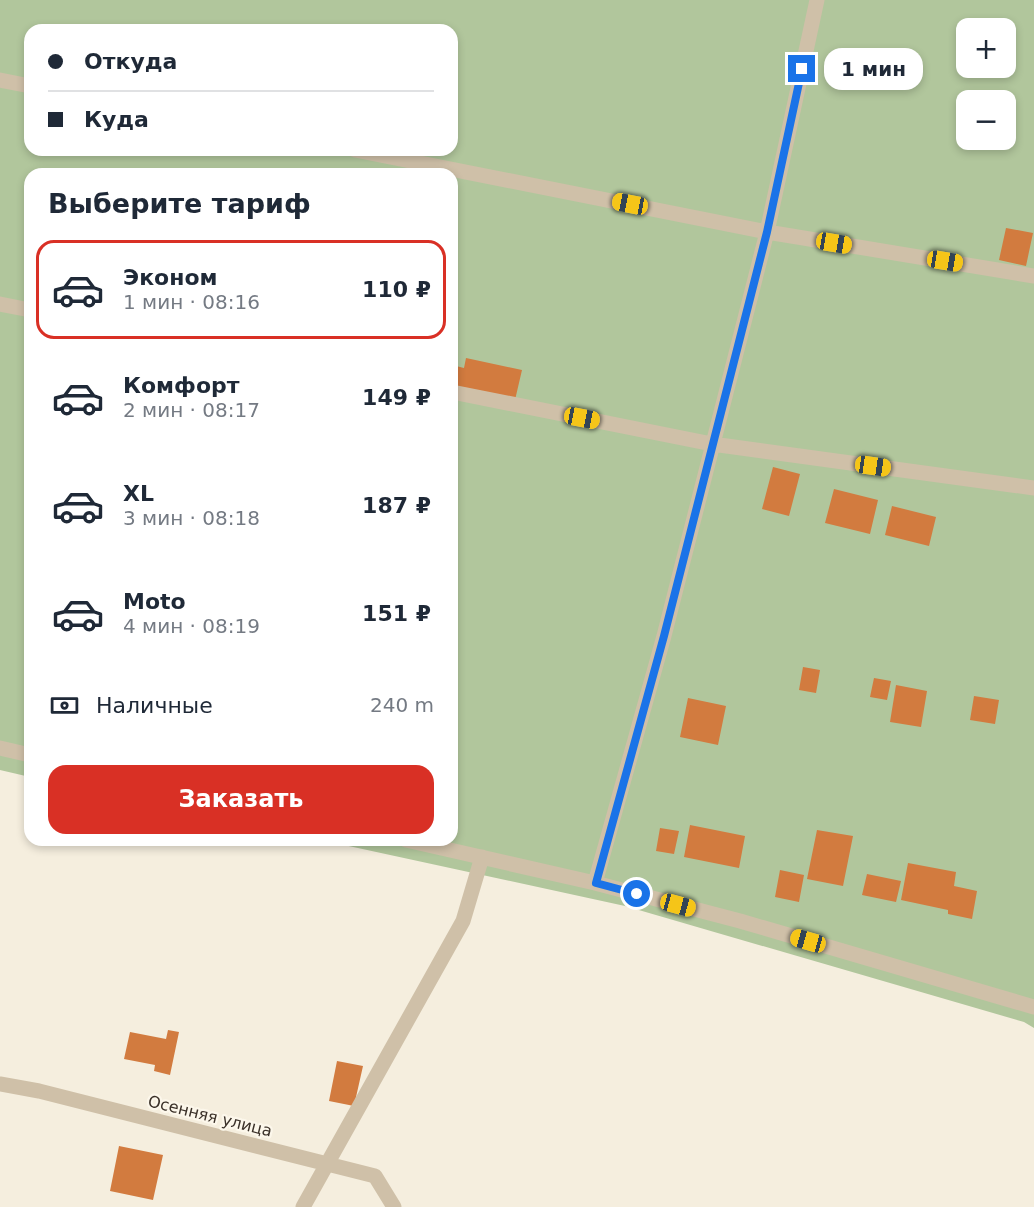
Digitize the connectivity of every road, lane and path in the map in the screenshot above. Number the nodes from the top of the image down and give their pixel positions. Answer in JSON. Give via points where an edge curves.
{"nodes":[{"id":1,"x":817,"y":0,"type":"edge"},
{"id":2,"x":0,"y":80,"type":"edge"},
{"id":3,"x":24,"y":85,"type":"edge"},
{"id":4,"x":385,"y":156,"type":"edge"},
{"id":5,"x":445,"y":168,"type":"edge"},
{"id":6,"x":458,"y":170,"type":"edge"},
{"id":7,"x":767,"y":232,"type":"junction"},
{"id":8,"x":1034,"y":276,"type":"edge"},
{"id":9,"x":0,"y":304,"type":"edge"},
{"id":10,"x":24,"y":308,"type":"edge"},
{"id":11,"x":458,"y":393,"type":"edge"},
{"id":12,"x":712,"y":444,"type":"junction"},
{"id":13,"x":1034,"y":488,"type":"edge"},
{"id":14,"x":0,"y":748,"type":"edge"},
{"id":15,"x":24,"y":754,"type":"edge"},
{"id":16,"x":433,"y":846,"type":"edge"},
{"id":17,"x":482,"y":857,"type":"junction"},
{"id":18,"x":596,"y":883,"type":"junction"},
{"id":19,"x":1034,"y":1007,"type":"edge"},
{"id":20,"x":0,"y":1084,"type":"edge"},
{"id":21,"x":326,"y":1164,"type":"junction"},
{"id":22,"x":303,"y":1207,"type":"edge"},
{"id":23,"x":394,"y":1207,"type":"edge"}],
"edges":[{"from":1,"to":7,"type":"street"},
{"from":2,"to":3,"type":"street"},
{"from":4,"to":5,"type":"street"},
{"from":6,"to":7,"type":"street"},
{"from":7,"to":8,"type":"street"},
{"from":7,"to":12,"type":"street"},
{"from":9,"to":10,"type":"street"},
{"from":11,"to":12,"type":"street"},
{"from":12,"to":13,"type":"street"},
{"from":12,"to":18,"type":"street"},
{"from":14,"to":15,"type":"street"},
{"from":16,"to":17,"type":"street"},
{"from":17,"to":18,"type":"street"},
{"from":17,"to":21,"type":"street","via":[[463,921]]},
{"from":18,"to":19,"type":"street"},
{"from":20,"to":21,"type":"street","name":"Осенняя улица"},
{"from":21,"to":22,"type":"street"},
{"from":21,"to":23,"type":"street","name":"Осенняя улица","via":[[375,1176]]}]}
